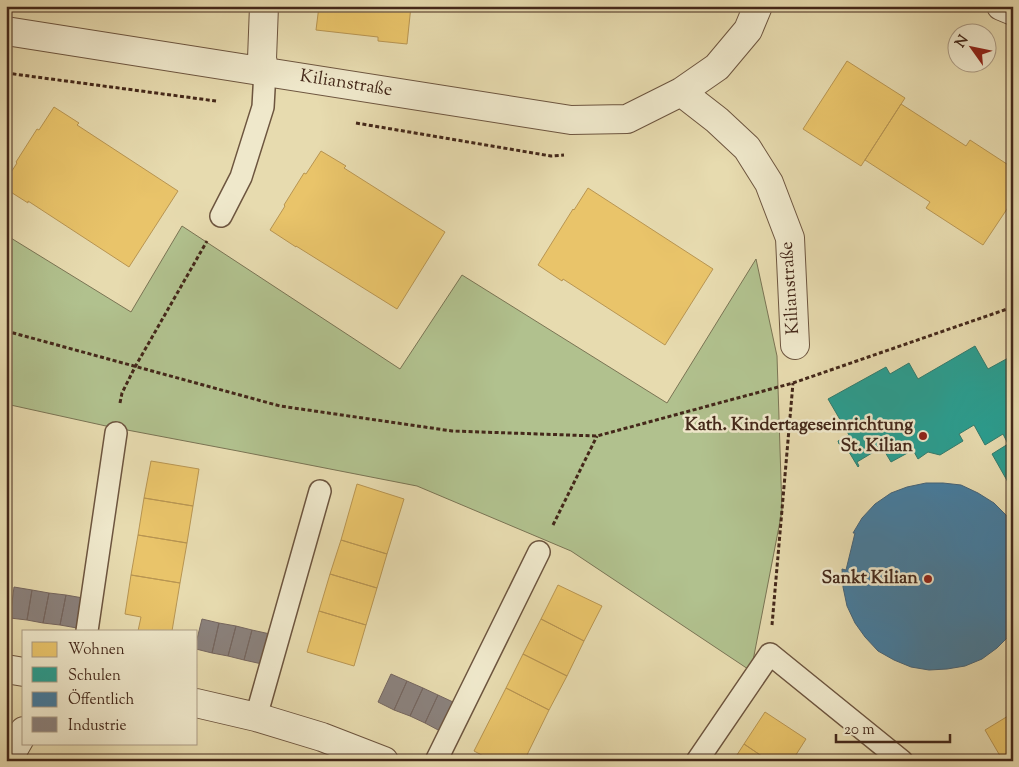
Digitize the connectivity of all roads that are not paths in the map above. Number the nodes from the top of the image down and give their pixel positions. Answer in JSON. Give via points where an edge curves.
{"nodes":[{"id":1,"x":264,"y":6,"type":"edge"},
{"id":2,"x":758,"y":6,"type":"edge"},
{"id":3,"x":1001,"y":6,"type":"edge"},
{"id":4,"x":1013,"y":11,"type":"edge"},
{"id":5,"x":6,"y":31,"type":"edge"},
{"id":6,"x":265,"y":72,"type":"junction"},
{"id":7,"x":681,"y":92,"type":"junction"},
{"id":8,"x":221,"y":216,"type":"road end"},
{"id":9,"x":795,"y":345,"type":"dead end"},
{"id":10,"x":116,"y":433,"type":"road end"},
{"id":11,"x":320,"y":491,"type":"dead end"},
{"id":12,"x":539,"y":552,"type":"road end"},
{"id":13,"x":87,"y":630,"type":"edge"},
{"id":14,"x":6,"y":669,"type":"edge"},
{"id":15,"x":22,"y":672,"type":"edge"},
{"id":16,"x":198,"y":703,"type":"edge"},
{"id":17,"x":256,"y":717,"type":"junction"},
{"id":18,"x":22,"y":735,"type":"edge"},
{"id":19,"x":7,"y":761,"type":"edge"},
{"id":20,"x":384,"y":761,"type":"edge"},
{"id":21,"x":436,"y":761,"type":"edge"},
{"id":22,"x":697,"y":761,"type":"edge"},
{"id":23,"x":902,"y":761,"type":"edge"}],
"edges":[{"from":1,"to":6,"type":"street","via":[[262,59]]},
{"from":2,"to":7,"type":"street","name":"Kilianstraße","via":[[748,30],[717,68]]},
{"from":3,"to":4,"type":"street"},
{"from":5,"to":6,"type":"street","name":"Kilianstraße"},
{"from":6,"to":7,"type":"street","name":"Kilianstraße","via":[[570,120],[627,119]]},
{"from":6,"to":8,"type":"lane","via":[[263,107],[241,177]]},
{"from":7,"to":9,"type":"street","name":"Kilianstraße","via":[[746,148],[769,183],[790,238]]},
{"from":10,"to":13,"type":"lane"},
{"from":11,"to":17,"type":"lane"},
{"from":12,"to":21,"type":"lane"},
{"from":14,"to":15,"type":"street"},
{"from":16,"to":17,"type":"street"},
{"from":17,"to":20,"type":"street","via":[[322,736]]},
{"from":18,"to":19,"type":"street"},
{"from":22,"to":23,"type":"lane","via":[[770,654]]}]}
